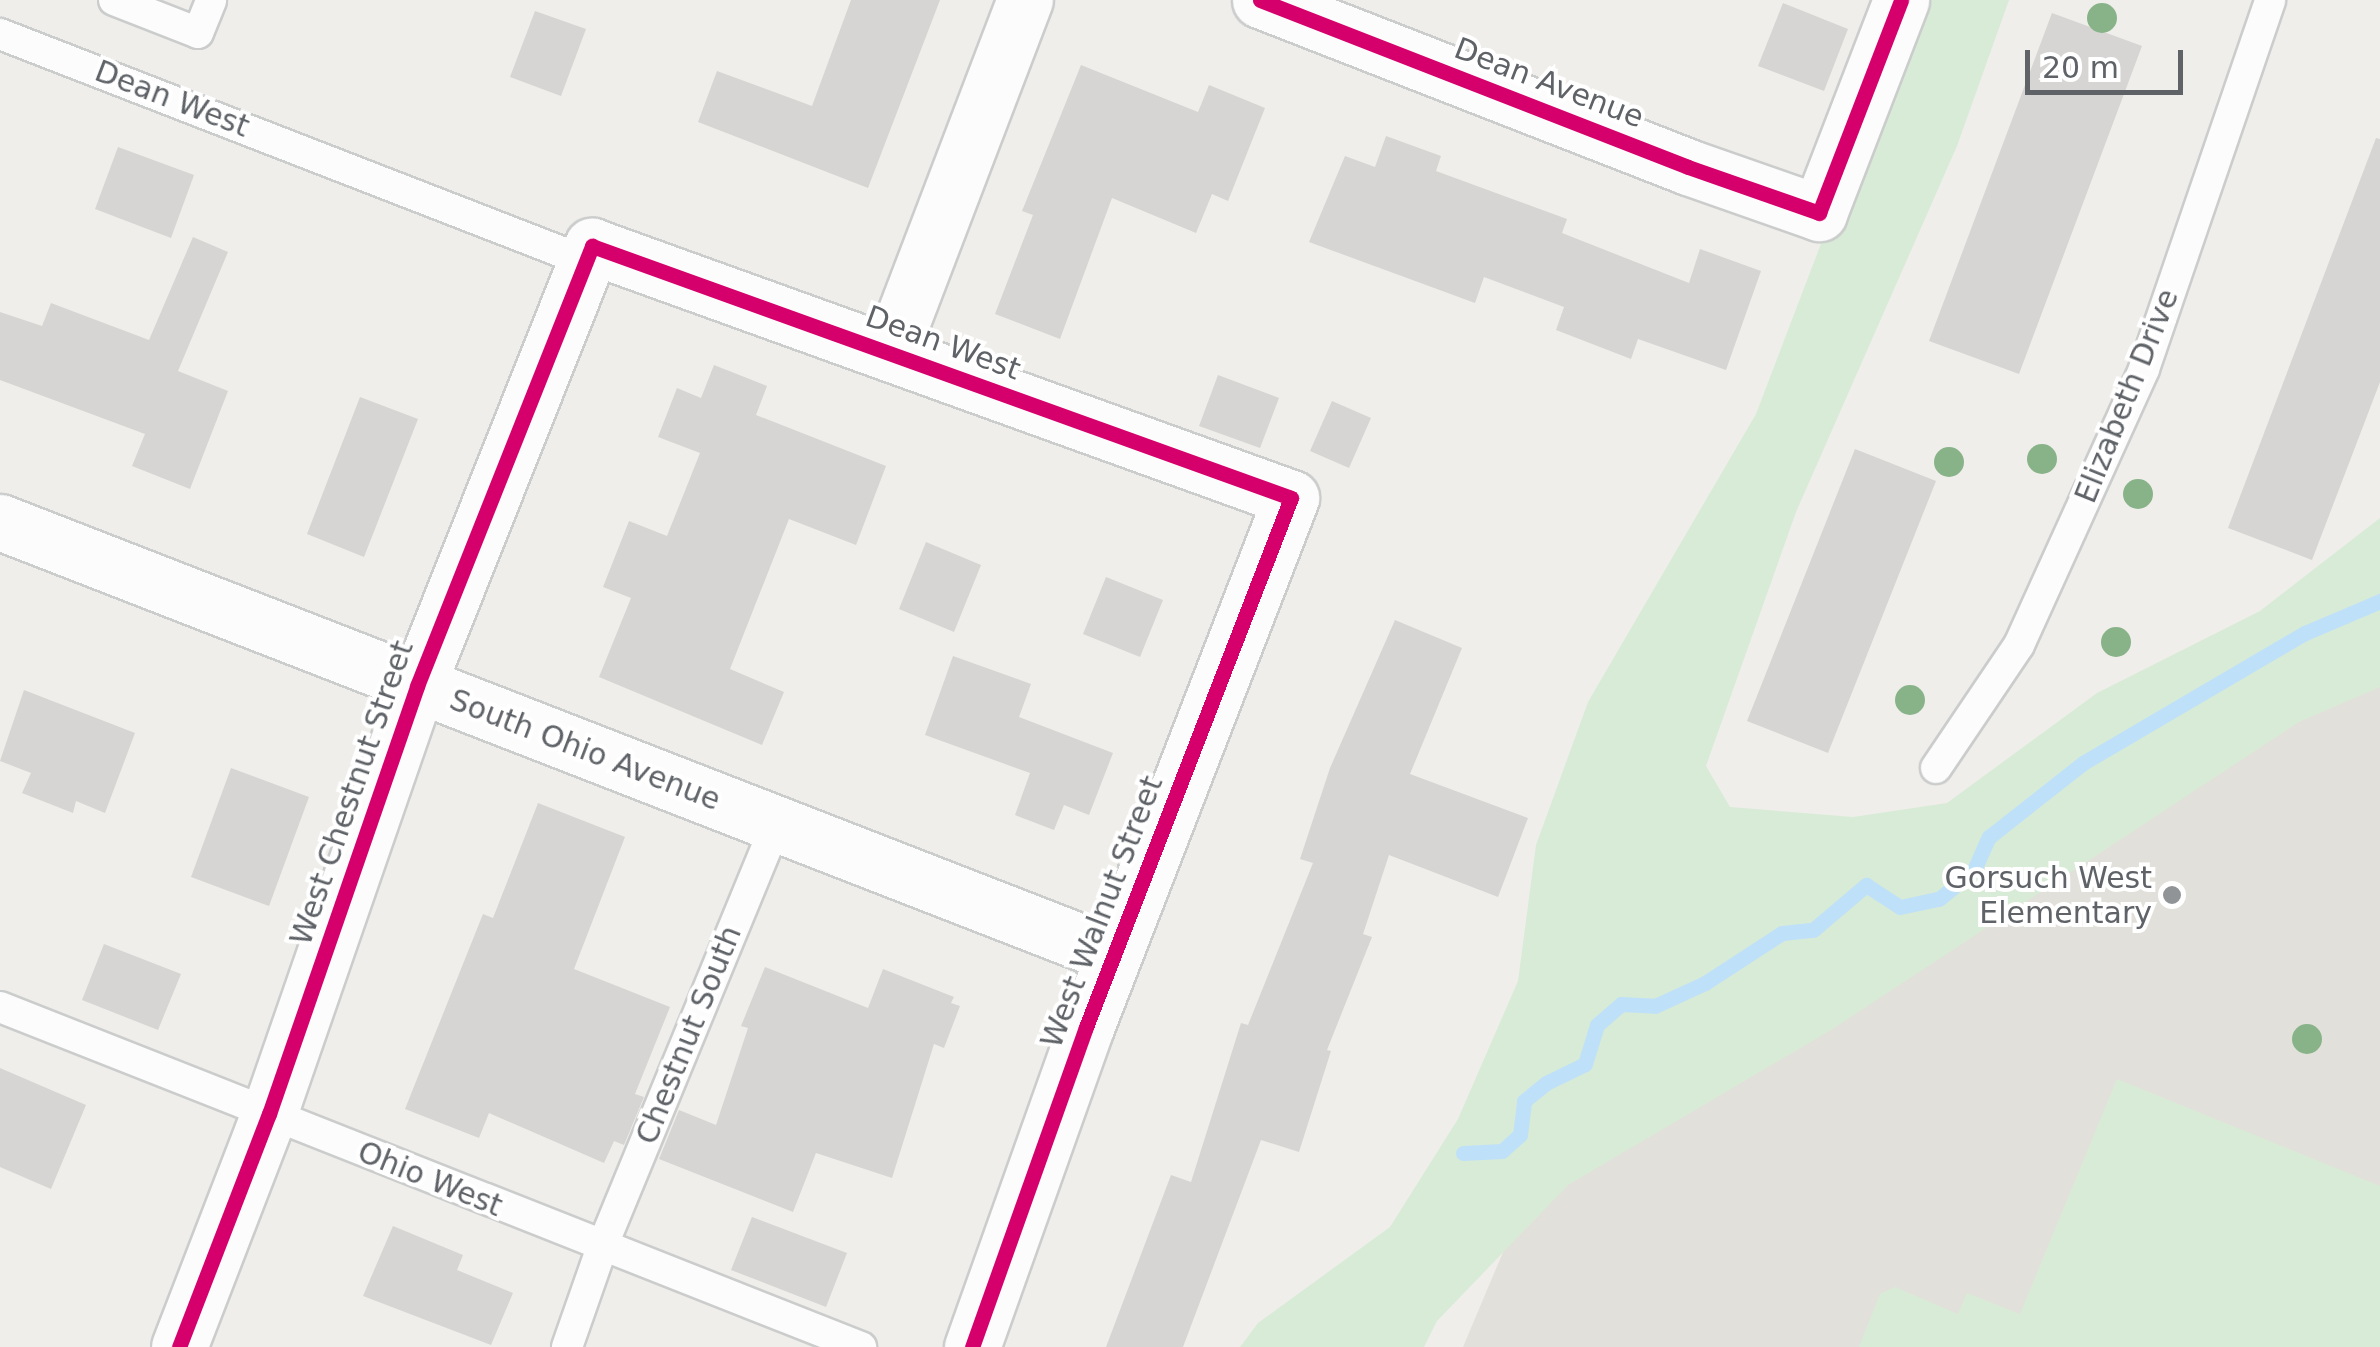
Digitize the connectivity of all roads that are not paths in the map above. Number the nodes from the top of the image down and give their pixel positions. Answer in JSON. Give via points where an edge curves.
{"nodes":[{"id":1,"x":114,"y":0,"type":"edge"},
{"id":2,"x":211,"y":0,"type":"edge"},
{"id":3,"x":1025,"y":0,"type":"edge"},
{"id":4,"x":1260,"y":0,"type":"edge"},
{"id":5,"x":1901,"y":0,"type":"edge"},
{"id":6,"x":2270,"y":0,"type":"edge"},
{"id":7,"x":0,"y":34,"type":"edge"},
{"id":8,"x":585,"y":260,"type":"junction"},
{"id":9,"x":890,"y":353,"type":"junction"},
{"id":10,"x":1291,"y":498,"type":"joint"},
{"id":11,"x":0,"y":522,"type":"edge"},
{"id":12,"x":416,"y":686,"type":"junction"},
{"id":13,"x":1936,"y":768,"type":"dead end"},
{"id":14,"x":777,"y":823,"type":"junction"},
{"id":15,"x":1114,"y":955,"type":"junction"},
{"id":16,"x":0,"y":1007,"type":"edge"},
{"id":17,"x":269,"y":1114,"type":"junction"},
{"id":18,"x":602,"y":1248,"type":"junction"},
{"id":19,"x":180,"y":1347,"type":"edge"},
{"id":20,"x":567,"y":1347,"type":"edge"},
{"id":21,"x":860,"y":1347,"type":"edge"},
{"id":22,"x":972,"y":1347,"type":"edge"}],
"edges":[{"from":1,"to":2,"type":"lane","via":[[198,32]]},
{"from":3,"to":9,"type":"street"},
{"from":4,"to":5,"type":"street","name":"Dean Avenue","via":[[1819,212]]},
{"from":6,"to":13,"type":"lane","name":"Elizabeth Drive","via":[[2144,370],[2019,645]]},
{"from":7,"to":8,"type":"lane","name":"Dean West"},
{"from":8,"to":9,"type":"street","name":"Dean West","via":[[592,246]]},
{"from":8,"to":12,"type":"street","name":"West Chestnut Street"},
{"from":9,"to":10,"type":"street","name":"Dean West"},
{"from":10,"to":15,"type":"street","name":"West Walnut Street"},
{"from":11,"to":12,"type":"street","name":"South Ohio Avenue"},
{"from":12,"to":14,"type":"street","name":"South Ohio Avenue"},
{"from":12,"to":17,"type":"street","name":"West Chestnut Street"},
{"from":14,"to":15,"type":"street","name":"South Ohio Avenue"},
{"from":14,"to":18,"type":"lane","name":"Chestnut South"},
{"from":15,"to":22,"type":"street","name":"West Walnut Street"},
{"from":16,"to":17,"type":"lane","name":"Ohio West"},
{"from":17,"to":18,"type":"lane","name":"Ohio West"},
{"from":17,"to":19,"type":"street","name":"West Chestnut Street"},
{"from":18,"to":20,"type":"lane","name":"Chestnut South"},
{"from":18,"to":21,"type":"lane","name":"Ohio West"}]}
